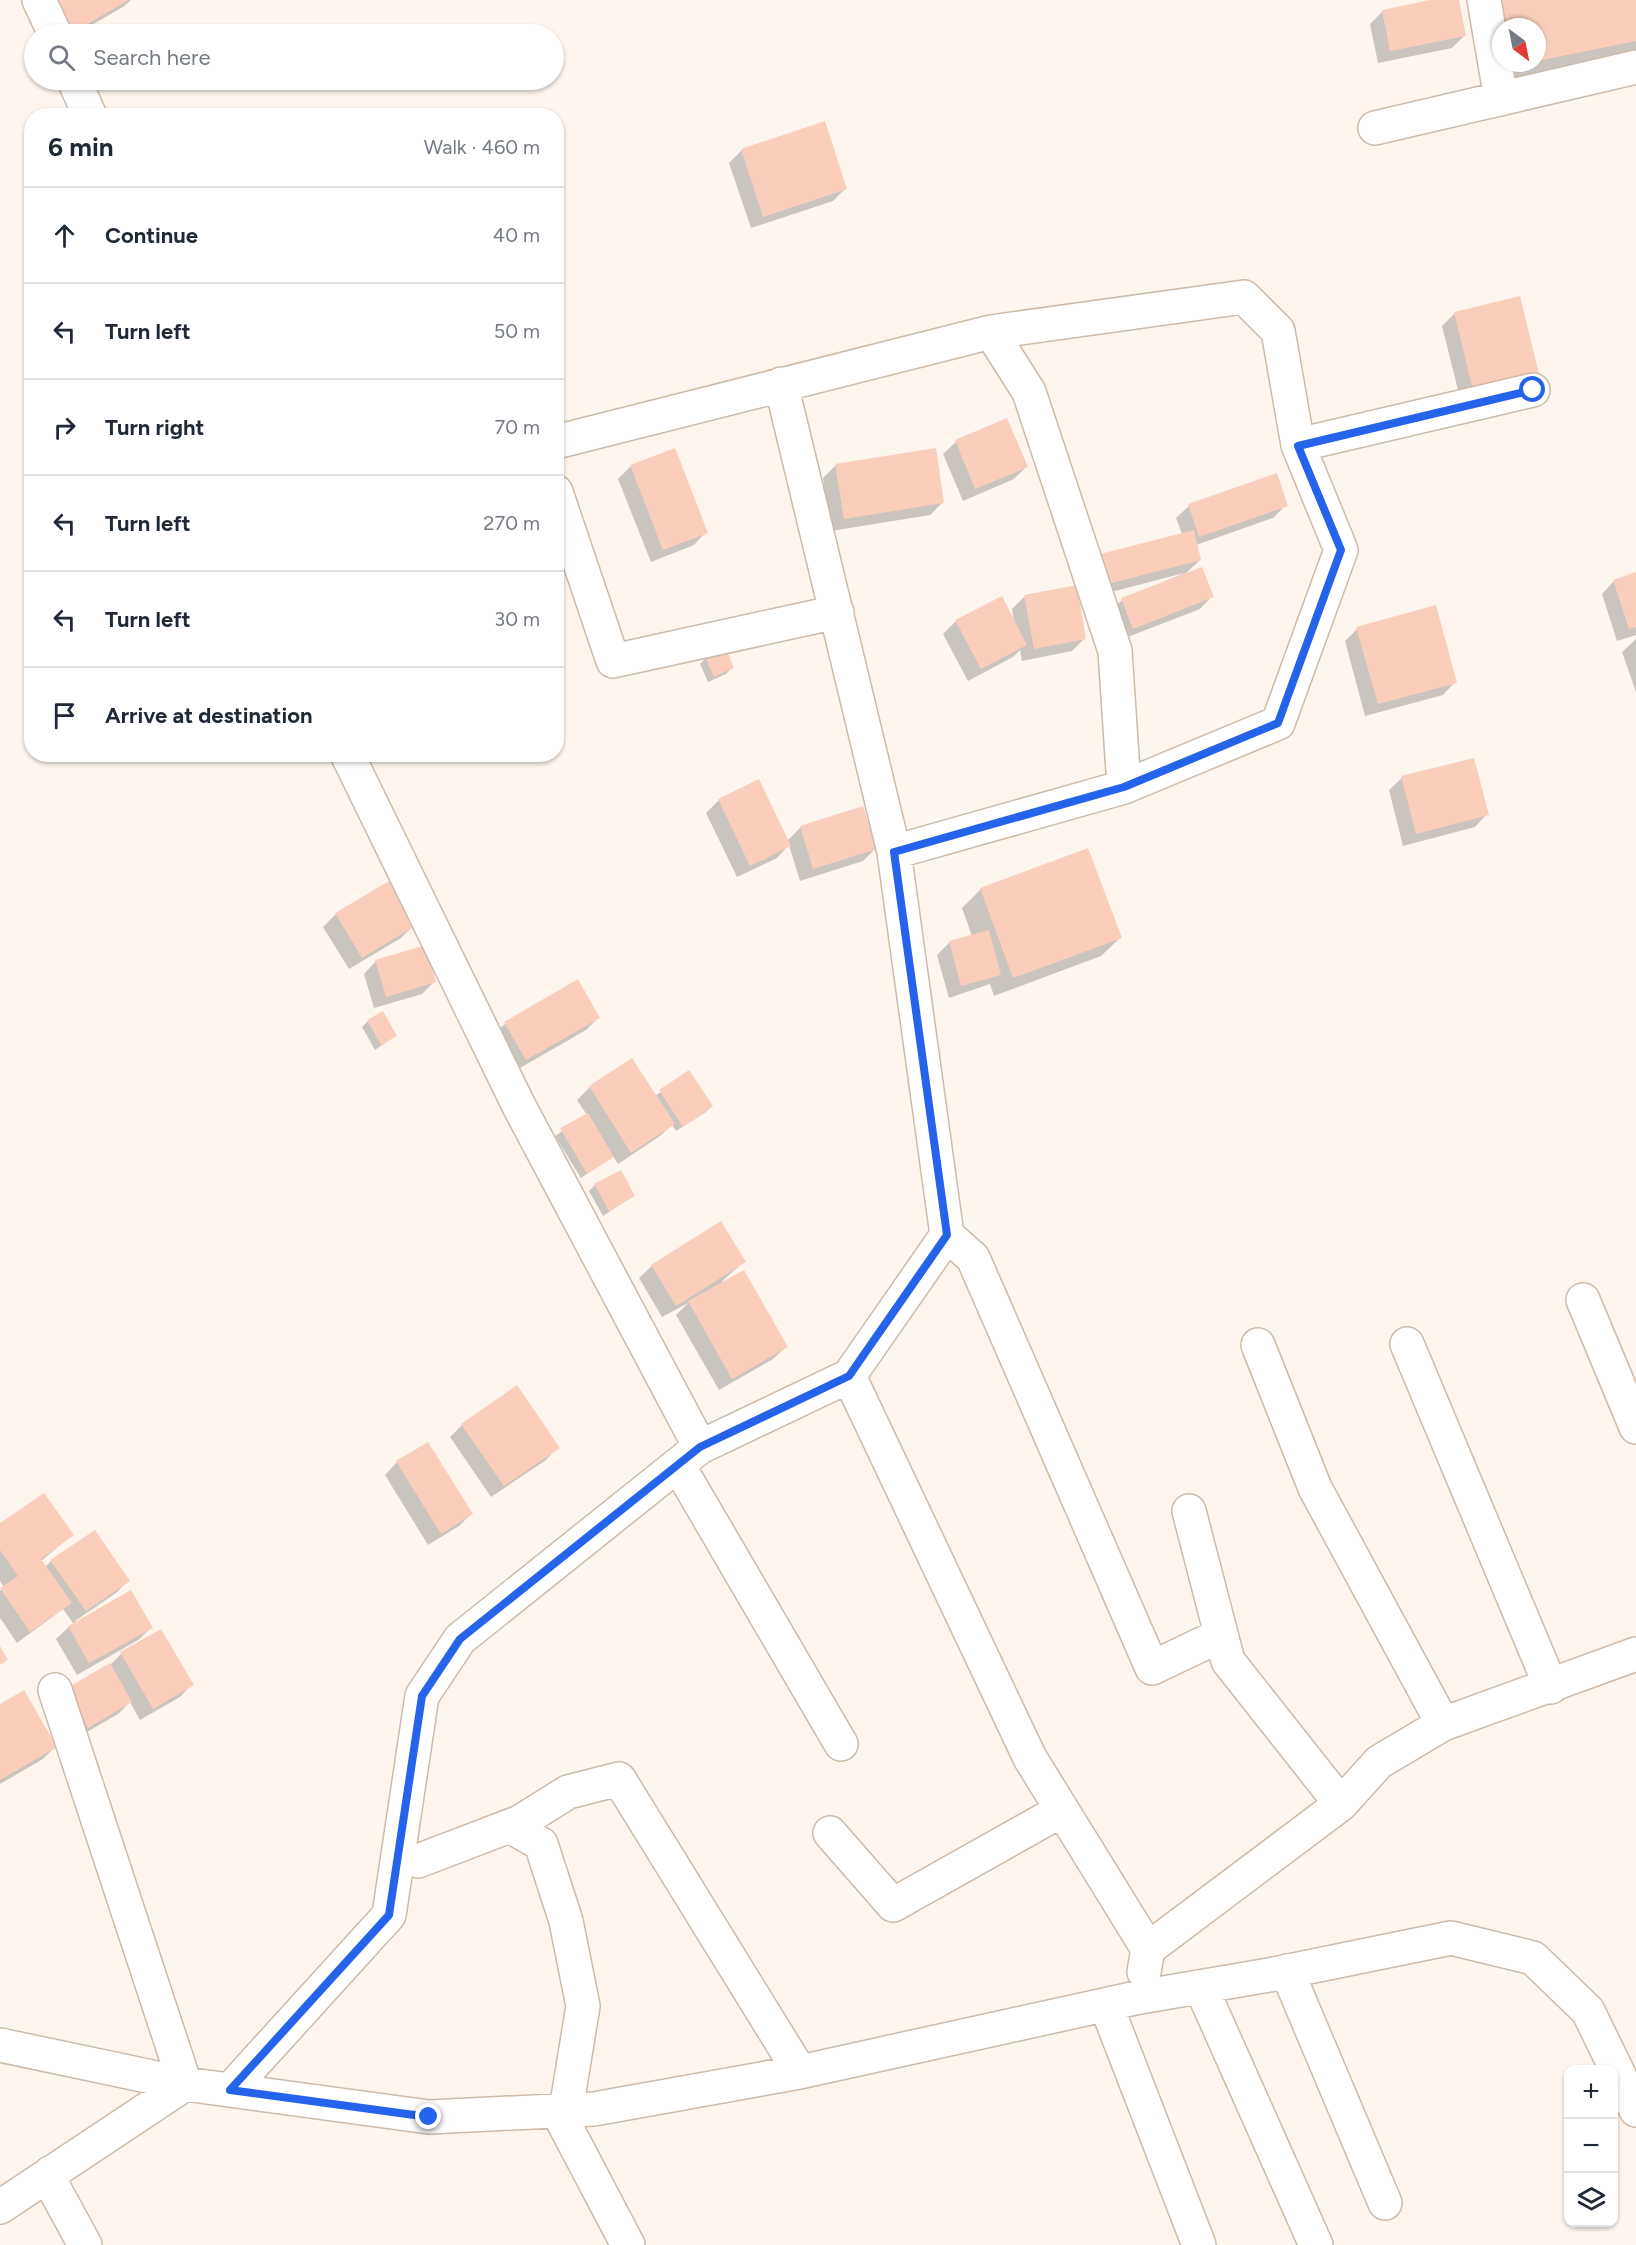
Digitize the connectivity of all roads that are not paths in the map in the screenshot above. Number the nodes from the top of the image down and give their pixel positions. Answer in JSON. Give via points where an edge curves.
{"nodes":[{"id":1,"x":39,"y":0,"type":"edge"},
{"id":2,"x":1484,"y":0,"type":"edge"},
{"id":3,"x":50,"y":24,"type":"edge"},
{"id":4,"x":1636,"y":68,"type":"edge"},
{"id":5,"x":78,"y":90,"type":"edge"},
{"id":6,"x":1501,"y":99,"type":"junction"},
{"id":7,"x":86,"y":108,"type":"edge"},
{"id":8,"x":1375,"y":128,"type":"dead end"},
{"id":9,"x":991,"y":332,"type":"junction"},
{"id":10,"x":781,"y":384,"type":"junction"},
{"id":11,"x":1533,"y":390,"type":"dead end"},
{"id":12,"x":564,"y":440,"type":"edge"},
{"id":13,"x":1298,"y":446,"type":"junction"},
{"id":14,"x":564,"y":516,"type":"edge"},
{"id":15,"x":837,"y":612,"type":"junction"},
{"id":16,"x":352,"y":762,"type":"edge"},
{"id":17,"x":1124,"y":787,"type":"junction"},
{"id":18,"x":894,"y":852,"type":"junction"},
{"id":19,"x":947,"y":1235,"type":"junction"},
{"id":20,"x":1583,"y":1300,"type":"dead end"},
{"id":21,"x":1407,"y":1344,"type":"dead end"},
{"id":22,"x":1258,"y":1345,"type":"dead end"},
{"id":23,"x":849,"y":1376,"type":"junction"},
{"id":24,"x":1636,"y":1427,"type":"edge"},
{"id":25,"x":689,"y":1456,"type":"junction"},
{"id":26,"x":1189,"y":1511,"type":"dead end"},
{"id":27,"x":1221,"y":1635,"type":"junction"},
{"id":28,"x":1636,"y":1654,"type":"edge"},
{"id":29,"x":1551,"y":1687,"type":"junction"},
{"id":30,"x":56,"y":1690,"type":"dead end"},
{"id":31,"x":1443,"y":1724,"type":"junction"},
{"id":32,"x":841,"y":1744,"type":"dead end"},
{"id":33,"x":1341,"y":1804,"type":"junction"},
{"id":34,"x":1062,"y":1810,"type":"junction"},
{"id":35,"x":510,"y":1826,"type":"junction"},
{"id":36,"x":830,"y":1833,"type":"dead end"},
{"id":37,"x":398,"y":1854,"type":"junction"},
{"id":38,"x":1148,"y":1949,"type":"junction"},
{"id":39,"x":1287,"y":1971,"type":"junction"},
{"id":40,"x":1201,"y":1987,"type":"junction"},
{"id":41,"x":1140,"y":1997,"type":"junction"},
{"id":42,"x":1106,"y":2005,"type":"junction"},
{"id":43,"x":0,"y":2044,"type":"edge"},
{"id":44,"x":800,"y":2072,"type":"junction"},
{"id":45,"x":185,"y":2084,"type":"junction"},
{"id":46,"x":230,"y":2090,"type":"junction"},
{"id":47,"x":562,"y":2110,"type":"junction"},
{"id":48,"x":1636,"y":2110,"type":"edge"},
{"id":49,"x":50,"y":2173,"type":"junction"},
{"id":50,"x":1385,"y":2203,"type":"dead end"},
{"id":51,"x":0,"y":2206,"type":"edge"},
{"id":52,"x":85,"y":2245,"type":"edge"},
{"id":53,"x":628,"y":2245,"type":"edge"},
{"id":54,"x":1199,"y":2245,"type":"edge"},
{"id":55,"x":1316,"y":2245,"type":"edge"}],
"edges":[{"from":1,"to":3,"type":"street"},
{"from":2,"to":6,"type":"street"},
{"from":4,"to":6,"type":"street"},
{"from":5,"to":7,"type":"street"},
{"from":6,"to":8,"type":"street"},
{"from":9,"to":10,"type":"street"},
{"from":9,"to":13,"type":"street","via":[[1244,297],[1278,331]]},
{"from":9,"to":17,"type":"street","via":[[1029,392],[1115,651]]},
{"from":10,"to":12,"type":"street"},
{"from":10,"to":15,"type":"street"},
{"from":11,"to":13,"type":"street"},
{"from":13,"to":17,"type":"street","via":[[1341,550],[1278,723]]},
{"from":14,"to":15,"type":"street","via":[[613,662]]},
{"from":15,"to":18,"type":"street"},
{"from":16,"to":25,"type":"street"},
{"from":17,"to":18,"type":"street"},
{"from":18,"to":19,"type":"street"},
{"from":19,"to":23,"type":"street"},
{"from":19,"to":27,"type":"street","via":[[973,1258],[1152,1668]]},
{"from":20,"to":24,"type":"street"},
{"from":21,"to":29,"type":"street"},
{"from":22,"to":31,"type":"street","via":[[1315,1488]]},
{"from":23,"to":25,"type":"street"},
{"from":23,"to":34,"type":"street","via":[[1030,1758]]},
{"from":25,"to":32,"type":"street"},
{"from":25,"to":37,"type":"street","via":[[460,1639],[422,1696]]},
{"from":26,"to":27,"type":"street"},
{"from":27,"to":33,"type":"street","via":[[1228,1661]]},
{"from":28,"to":29,"type":"street"},
{"from":29,"to":31,"type":"street"},
{"from":30,"to":45,"type":"street"},
{"from":31,"to":33,"type":"street","via":[[1379,1762]]},
{"from":33,"to":38,"type":"street"},
{"from":34,"to":36,"type":"street","via":[[893,1905]]},
{"from":34,"to":38,"type":"street"},
{"from":35,"to":37,"type":"street","via":[[418,1861]]},
{"from":35,"to":44,"type":"street","via":[[568,1792],[619,1779]]},
{"from":35,"to":47,"type":"street","via":[[541,1844],[566,1921],[583,2006]]},
{"from":37,"to":46,"type":"street","via":[[389,1915]]},
{"from":38,"to":41,"type":"street"},
{"from":39,"to":40,"type":"street"},
{"from":39,"to":48,"type":"street","via":[[1451,1938],[1533,1958],[1588,2011]]},
{"from":39,"to":50,"type":"street"},
{"from":40,"to":41,"type":"street"},
{"from":40,"to":55,"type":"street"},
{"from":41,"to":42,"type":"street"},
{"from":42,"to":44,"type":"street"},
{"from":42,"to":54,"type":"street"},
{"from":43,"to":45,"type":"street"},
{"from":44,"to":47,"type":"street","via":[[594,2109]]},
{"from":45,"to":46,"type":"street"},
{"from":45,"to":49,"type":"street"},
{"from":46,"to":47,"type":"street","via":[[429,2117]]},
{"from":47,"to":53,"type":"street"},
{"from":49,"to":51,"type":"street"},
{"from":49,"to":52,"type":"street","via":[[48,2178]]}]}
